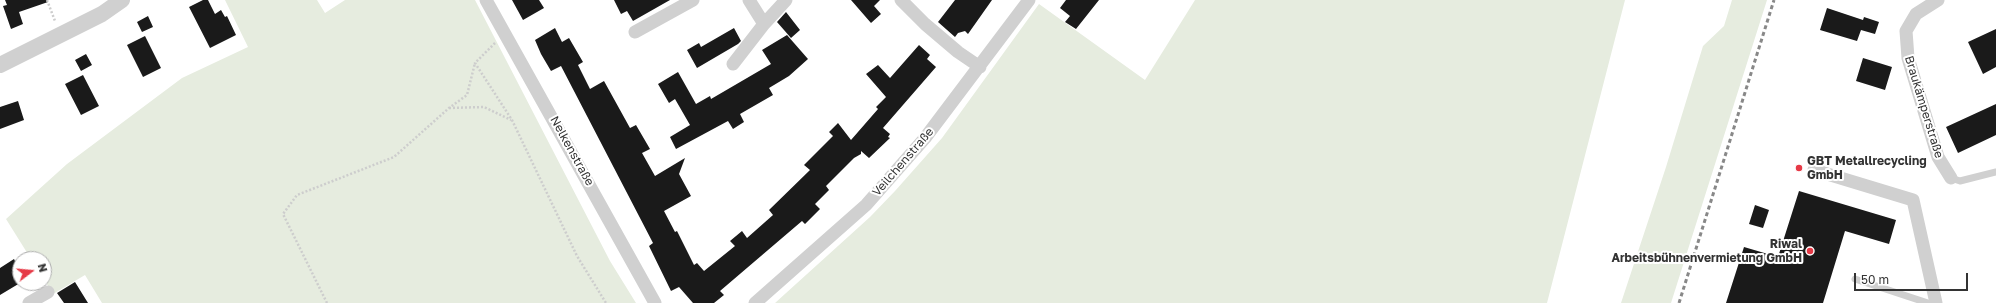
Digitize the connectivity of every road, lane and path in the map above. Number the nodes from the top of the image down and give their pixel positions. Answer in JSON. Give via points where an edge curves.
{"nodes":[{"id":1,"x":47,"y":0,"type":"edge"},
{"id":2,"x":122,"y":0,"type":"edge"},
{"id":3,"x":486,"y":0,"type":"edge"},
{"id":4,"x":693,"y":0,"type":"edge"},
{"id":5,"x":749,"y":0,"type":"edge"},
{"id":6,"x":786,"y":0,"type":"edge"},
{"id":7,"x":901,"y":0,"type":"edge"},
{"id":8,"x":1030,"y":0,"type":"edge"},
{"id":9,"x":1938,"y":0,"type":"edge"},
{"id":10,"x":764,"y":24,"type":"junction"},
{"id":11,"x":635,"y":32,"type":"dead end"},
{"id":12,"x":505,"y":33,"type":"junction"},
{"id":13,"x":64,"y":34,"type":"junction"},
{"id":14,"x":475,"y":63,"type":"junction"},
{"id":15,"x":733,"y":64,"type":"dead end"},
{"id":16,"x":0,"y":65,"type":"edge"},
{"id":17,"x":980,"y":67,"type":"junction"},
{"id":18,"x":448,"y":108,"type":"junction"},
{"id":19,"x":512,"y":120,"type":"junction"},
{"id":20,"x":1814,"y":170,"type":"dead end"},
{"id":21,"x":1996,"y":172,"type":"edge"},
{"id":22,"x":1951,"y":178,"type":"joint"},
{"id":23,"x":1855,"y":279,"type":"dead end"},
{"id":24,"x":48,"y":292,"type":"dead end"},
{"id":25,"x":29,"y":303,"type":"edge"},
{"id":26,"x":327,"y":303,"type":"edge"},
{"id":27,"x":606,"y":303,"type":"edge"},
{"id":28,"x":655,"y":303,"type":"edge"},
{"id":29,"x":755,"y":303,"type":"edge"},
{"id":30,"x":1928,"y":303,"type":"edge"},
{"id":31,"x":1936,"y":303,"type":"edge"}],
"edges":[{"from":1,"to":13,"type":"path","via":[[54,20]]},
{"from":2,"to":13,"type":"street"},
{"from":3,"to":12,"type":"street","name":"Nelkenstraße"},
{"from":4,"to":11,"type":"street"},
{"from":5,"to":10,"type":"street"},
{"from":6,"to":10,"type":"street"},
{"from":7,"to":17,"type":"street","via":[[958,52]]},
{"from":8,"to":17,"type":"street","name":"Veilchenstraße"},
{"from":9,"to":22,"type":"street","name":"Braukämperstraße","via":[[1916,14],[1906,31],[1908,58],[1938,157]]},
{"from":10,"to":15,"type":"street"},
{"from":12,"to":14,"type":"path"},
{"from":12,"to":28,"type":"street","name":"Nelkenstraße"},
{"from":13,"to":16,"type":"street"},
{"from":14,"to":18,"type":"path","via":[[468,95]]},
{"from":14,"to":19,"type":"path"},
{"from":17,"to":29,"type":"street","name":"Veilchenstraße","via":[[926,138],[866,205]]},
{"from":18,"to":19,"type":"path","via":[[484,107]]},
{"from":18,"to":26,"type":"path","via":[[394,157],[297,195],[283,214]]},
{"from":19,"to":27,"type":"path","via":[[577,256]]},
{"from":20,"to":31,"type":"street","via":[[1913,200]]},
{"from":21,"to":22,"type":"lane","via":[[1960,181]]},
{"from":23,"to":30,"type":"lane"},
{"from":24,"to":25,"type":"street"}]}
